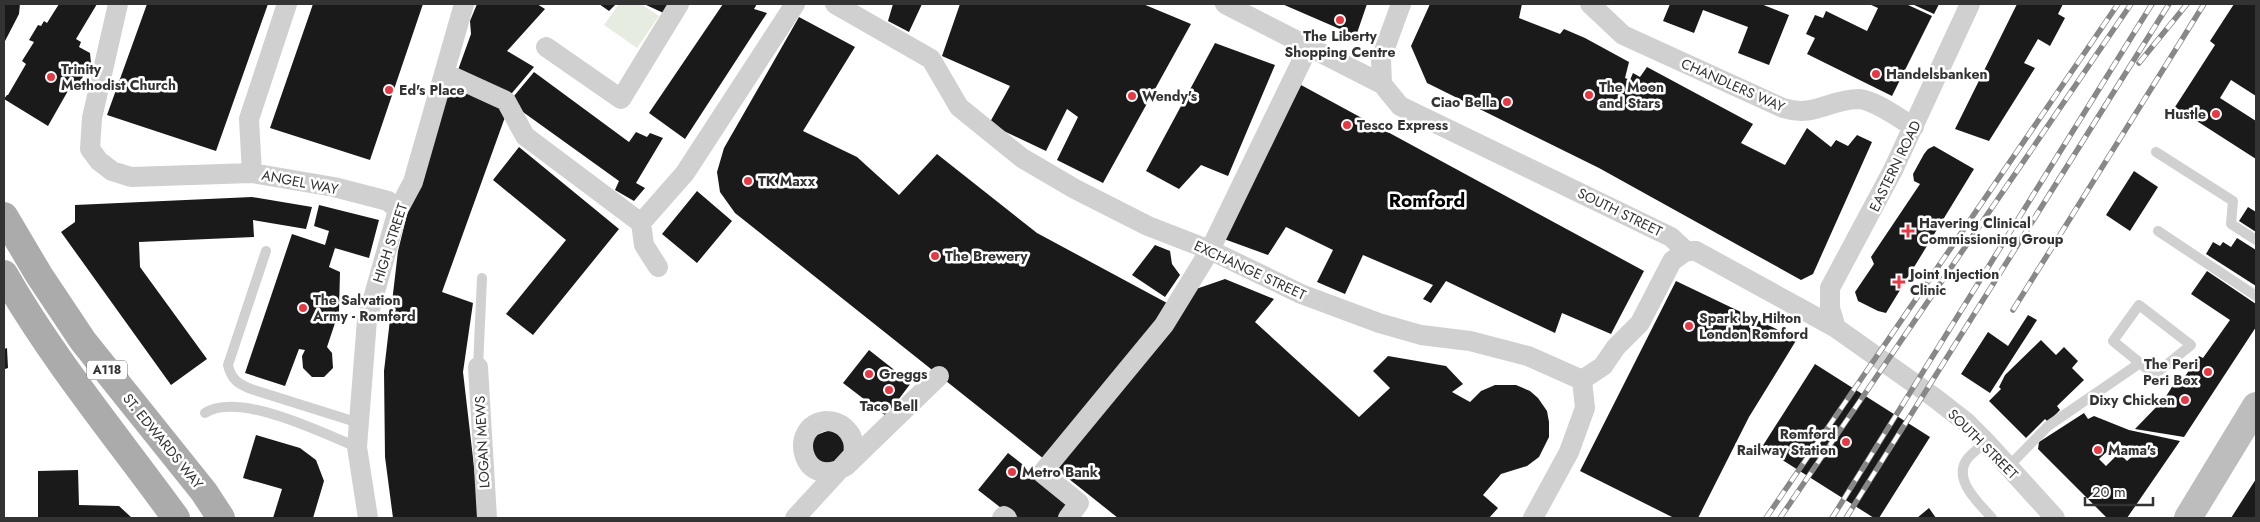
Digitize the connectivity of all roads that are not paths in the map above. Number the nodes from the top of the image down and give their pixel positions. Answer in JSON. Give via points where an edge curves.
{"nodes":[{"id":1,"x":118,"y":4,"type":"edge"},
{"id":2,"x":287,"y":4,"type":"edge"},
{"id":3,"x":464,"y":4,"type":"edge"},
{"id":4,"x":679,"y":4,"type":"edge"},
{"id":5,"x":795,"y":4,"type":"edge"},
{"id":6,"x":835,"y":4,"type":"edge"},
{"id":7,"x":1225,"y":4,"type":"edge"},
{"id":8,"x":1401,"y":4,"type":"edge"},
{"id":9,"x":1590,"y":4,"type":"edge"},
{"id":10,"x":1970,"y":4,"type":"edge"},
{"id":11,"x":1609,"y":14,"type":"edge"},
{"id":12,"x":546,"y":47,"type":"dead end"},
{"id":13,"x":1308,"y":48,"type":"junction"},
{"id":14,"x":445,"y":72,"type":"junction"},
{"id":15,"x":1382,"y":84,"type":"junction"},
{"id":16,"x":1914,"y":127,"type":"junction"},
{"id":17,"x":2156,"y":152,"type":"dead end"},
{"id":18,"x":252,"y":173,"type":"junction"},
{"id":19,"x":398,"y":210,"type":"junction"},
{"id":20,"x":4,"y":216,"type":"edge"},
{"id":21,"x":641,"y":223,"type":"junction"},
{"id":22,"x":2158,"y":231,"type":"dead end"},
{"id":23,"x":2256,"y":240,"type":"edge"},
{"id":24,"x":1210,"y":250,"type":"junction"},
{"id":25,"x":266,"y":251,"type":"dead end"},
{"id":26,"x":1686,"y":251,"type":"junction"},
{"id":27,"x":658,"y":268,"type":"dead end"},
{"id":28,"x":4,"y":274,"type":"edge"},
{"id":29,"x":482,"y":278,"type":"dead end"},
{"id":30,"x":2256,"y":296,"type":"edge"},
{"id":31,"x":1836,"y":328,"type":"junction"},
{"id":32,"x":2140,"y":363,"type":"junction"},
{"id":33,"x":478,"y":367,"type":"joint"},
{"id":34,"x":939,"y":376,"type":"dead end"},
{"id":35,"x":1582,"y":380,"type":"junction"},
{"id":36,"x":2256,"y":406,"type":"edge"},
{"id":37,"x":205,"y":413,"type":"dead end"},
{"id":38,"x":358,"y":422,"type":"junction"},
{"id":39,"x":1986,"y":442,"type":"junction"},
{"id":40,"x":357,"y":447,"type":"junction"},
{"id":41,"x":2008,"y":466,"type":"junction"},
{"id":42,"x":176,"y":518,"type":"edge"},
{"id":43,"x":221,"y":518,"type":"edge"},
{"id":44,"x":368,"y":518,"type":"edge"},
{"id":45,"x":487,"y":518,"type":"edge"},
{"id":46,"x":795,"y":518,"type":"edge"},
{"id":47,"x":1002,"y":518,"type":"edge"},
{"id":48,"x":1007,"y":518,"type":"edge"},
{"id":49,"x":1068,"y":518,"type":"edge"},
{"id":50,"x":1533,"y":518,"type":"edge"},
{"id":51,"x":1992,"y":518,"type":"edge"},
{"id":52,"x":2055,"y":518,"type":"edge"},
{"id":53,"x":2188,"y":518,"type":"edge"}],
"edges":[{"from":1,"to":18,"type":"street","via":[[92,118],[90,149],[98,161],[112,171],[131,177]]},
{"from":2,"to":18,"type":"street","name":"ANGEL WAY","via":[[248,119]]},
{"from":3,"to":14,"type":"street","name":"HIGH STREET"},
{"from":4,"to":12,"type":"street","via":[[621,99]]},
{"from":5,"to":21,"type":"street","via":[[685,173]]},
{"from":6,"to":24,"type":"street","name":"EXCHANGE STREET","via":[[931,58],[959,107],[1022,158],[1148,226]]},
{"from":7,"to":13,"type":"street","name":"SOUTH STREET"},
{"from":8,"to":15,"type":"street","via":[[1381,59]]},
{"from":9,"to":11,"type":"street","name":"CHANDLERS WAY"},
{"from":10,"to":16,"type":"street","name":"EASTERN ROAD"},
{"from":11,"to":16,"type":"street","name":"CHANDLERS WAY","via":[[1623,36],[1783,108],[1807,112],[1861,99]]},
{"from":13,"to":15,"type":"street","name":"SOUTH STREET"},
{"from":13,"to":24,"type":"street"},
{"from":14,"to":19,"type":"street","name":"HIGH STREET","via":[[413,182]]},
{"from":14,"to":21,"type":"street","via":[[506,101],[525,136]]},
{"from":15,"to":26,"type":"street","name":"SOUTH STREET","via":[[1400,106],[1671,237]]},
{"from":16,"to":31,"type":"street","name":"EASTERN ROAD","via":[[1874,210],[1830,288],[1830,308]]},
{"from":17,"to":23,"type":"lane","via":[[2233,201],[2231,224]]},
{"from":18,"to":19,"type":"street","name":"ANGEL WAY","via":[[361,194],[388,201]]},
{"from":19,"to":38,"type":"street","name":"HIGH STREET","via":[[367,320]]},
{"from":20,"to":43,"type":"main road","name":"ST. EDWARDS WAY","number":"A118","via":[[84,341]]},
{"from":21,"to":27,"type":"street","via":[[644,245]]},
{"from":22,"to":30,"type":"lane"},
{"from":24,"to":35,"type":"street","name":"EXCHANGE STREET","via":[[1300,294],[1379,323],[1421,335],[1470,341],[1528,356]]},
{"from":24,"to":49,"type":"street","via":[[1164,325],[1042,473],[1079,503]]},
{"from":25,"to":38,"type":"lane","via":[[228,365],[233,378],[251,389]]},
{"from":26,"to":31,"type":"street","name":"SOUTH STREET","via":[[1696,251]]},
{"from":26,"to":35,"type":"street","via":[[1672,261],[1640,323],[1616,347],[1603,366]]},
{"from":28,"to":42,"type":"main road","number":"A118","via":[[68,370]]},
{"from":29,"to":33,"type":"lane"},
{"from":31,"to":39,"type":"street","name":"SOUTH STREET","via":[[1967,423]]},
{"from":32,"to":32,"type":"lane","via":[[2113,341],[2139,305],[2191,345],[2154,375]]},
{"from":32,"to":41,"type":"lane","via":[[2048,426]]},
{"from":33,"to":45,"type":"street","name":"LOGAN MEWS"},
{"from":34,"to":46,"type":"street","via":[[846,466],[838,471],[817,471],[806,462],[803,442],[814,425],[829,421],[840,424],[854,440],[853,455],[843,466],[838,472]]},
{"from":35,"to":50,"type":"street","via":[[1585,408],[1569,452]]},
{"from":36,"to":53,"type":"street"},
{"from":37,"to":40,"type":"lane","via":[[226,405],[253,409]]},
{"from":38,"to":40,"type":"street","name":"HIGH STREET"},
{"from":39,"to":41,"type":"street","name":"SOUTH STREET"},
{"from":39,"to":51,"type":"lane","via":[[1969,457],[1962,471],[1965,483]]},
{"from":40,"to":44,"type":"street","name":"HIGH STREET"},
{"from":41,"to":52,"type":"street","name":"SOUTH STREET"},
{"from":47,"to":48,"type":"street"}]}
